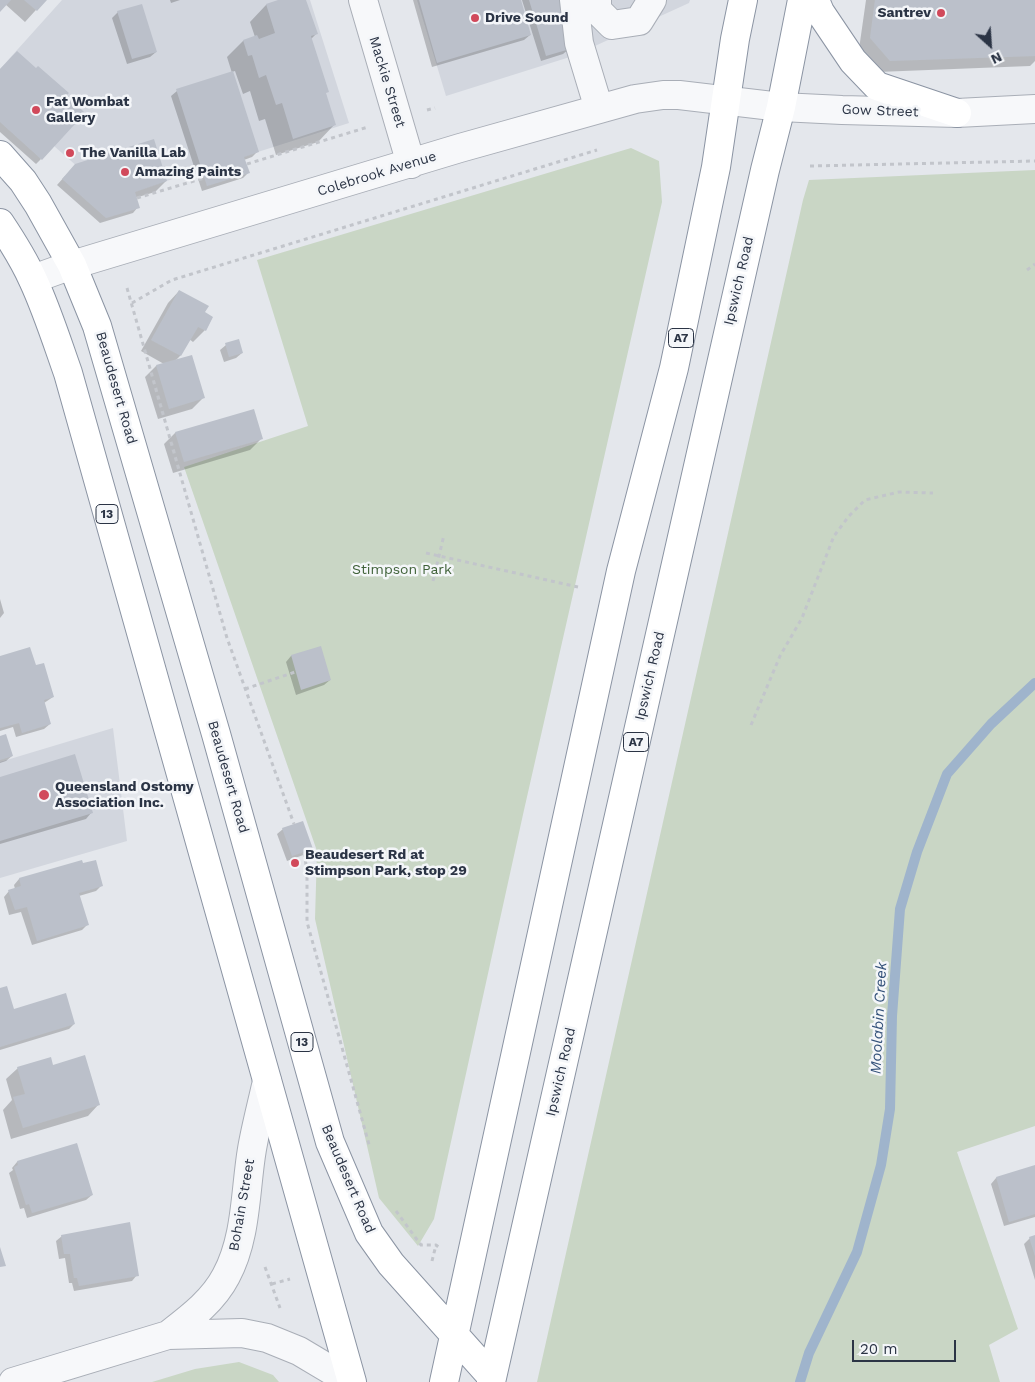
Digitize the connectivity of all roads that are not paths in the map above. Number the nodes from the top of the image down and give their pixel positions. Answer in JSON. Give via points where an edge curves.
{"nodes":[{"id":1,"x":363,"y":0,"type":"edge"},
{"id":2,"x":574,"y":0,"type":"edge"},
{"id":3,"x":597,"y":0,"type":"edge"},
{"id":4,"x":652,"y":0,"type":"edge"},
{"id":5,"x":743,"y":0,"type":"edge"},
{"id":6,"x":802,"y":0,"type":"edge"},
{"id":7,"x":815,"y":0,"type":"edge"},
{"id":8,"x":726,"y":102,"type":"junction"},
{"id":9,"x":781,"y":107,"type":"junction"},
{"id":10,"x":599,"y":109,"type":"junction"},
{"id":11,"x":1035,"y":109,"type":"edge"},
{"id":12,"x":957,"y":113,"type":"junction"},
{"id":13,"x":0,"y":156,"type":"edge"},
{"id":14,"x":412,"y":164,"type":"junction"},
{"id":15,"x":0,"y":223,"type":"edge"},
{"id":16,"x":72,"y":265,"type":"junction"},
{"id":17,"x":32,"y":278,"type":"junction"},
{"id":18,"x":267,"y":1081,"type":"junction"},
{"id":19,"x":454,"y":1334,"type":"junction"},
{"id":20,"x":168,"y":1335,"type":"junction"},
{"id":21,"x":492,"y":1380,"type":"edge"},
{"id":22,"x":13,"y":1382,"type":"edge"},
{"id":23,"x":352,"y":1382,"type":"edge"},
{"id":24,"x":444,"y":1382,"type":"edge"}],
"edges":[{"from":1,"to":14,"type":"street","name":"Mackie Street"},
{"from":2,"to":10,"type":"street","via":[[580,43]]},
{"from":3,"to":4,"type":"street","via":[[597,10],[612,25],[639,21]]},
{"from":5,"to":8,"type":"highway","number":"A7"},
{"from":6,"to":9,"type":"highway","name":"Ipswich Road","number":"A7"},
{"from":7,"to":12,"type":"highway","via":[[853,61],[877,86]]},
{"from":8,"to":9,"type":"street","name":"Gow Street"},
{"from":8,"to":10,"type":"street","name":"Colebrook Avenue","via":[[663,95]]},
{"from":8,"to":19,"type":"highway","number":"A7","via":[[714,180],[674,368],[621,571]]},
{"from":9,"to":12,"type":"street","name":"Gow Street"},
{"from":9,"to":21,"type":"highway","name":"Ipswich Road","number":"A7"},
{"from":10,"to":14,"type":"street","name":"Colebrook Avenue"},
{"from":11,"to":12,"type":"street","name":"Gow Street"},
{"from":13,"to":16,"type":"highway","name":"Beaudesert Road","number":"13","via":[[23,181]]},
{"from":14,"to":16,"type":"street","name":"Colebrook Avenue"},
{"from":15,"to":17,"type":"highway","number":"13"},
{"from":16,"to":17,"type":"street","name":"Colebrook Avenue"},
{"from":16,"to":19,"type":"highway","name":"Beaudesert Road","number":"13","via":[[100,335],[330,1142],[369,1233],[391,1264]]},
{"from":17,"to":18,"type":"highway","number":"13","via":[[68,373]]},
{"from":18,"to":20,"type":"street","name":"Bohain Street","via":[[252,1149],[237,1247],[226,1276],[201,1309]]},
{"from":18,"to":23,"type":"highway","number":"13"},
{"from":19,"to":21,"type":"highway","name":"Beaudesert Road","number":"13"},
{"from":19,"to":24,"type":"highway","number":"A7"},
{"from":20,"to":22,"type":"street","name":"Bohain Street"},
{"from":20,"to":23,"type":"street","name":"Bohain Street","via":[[242,1334],[267,1338],[299,1351]]}]}
